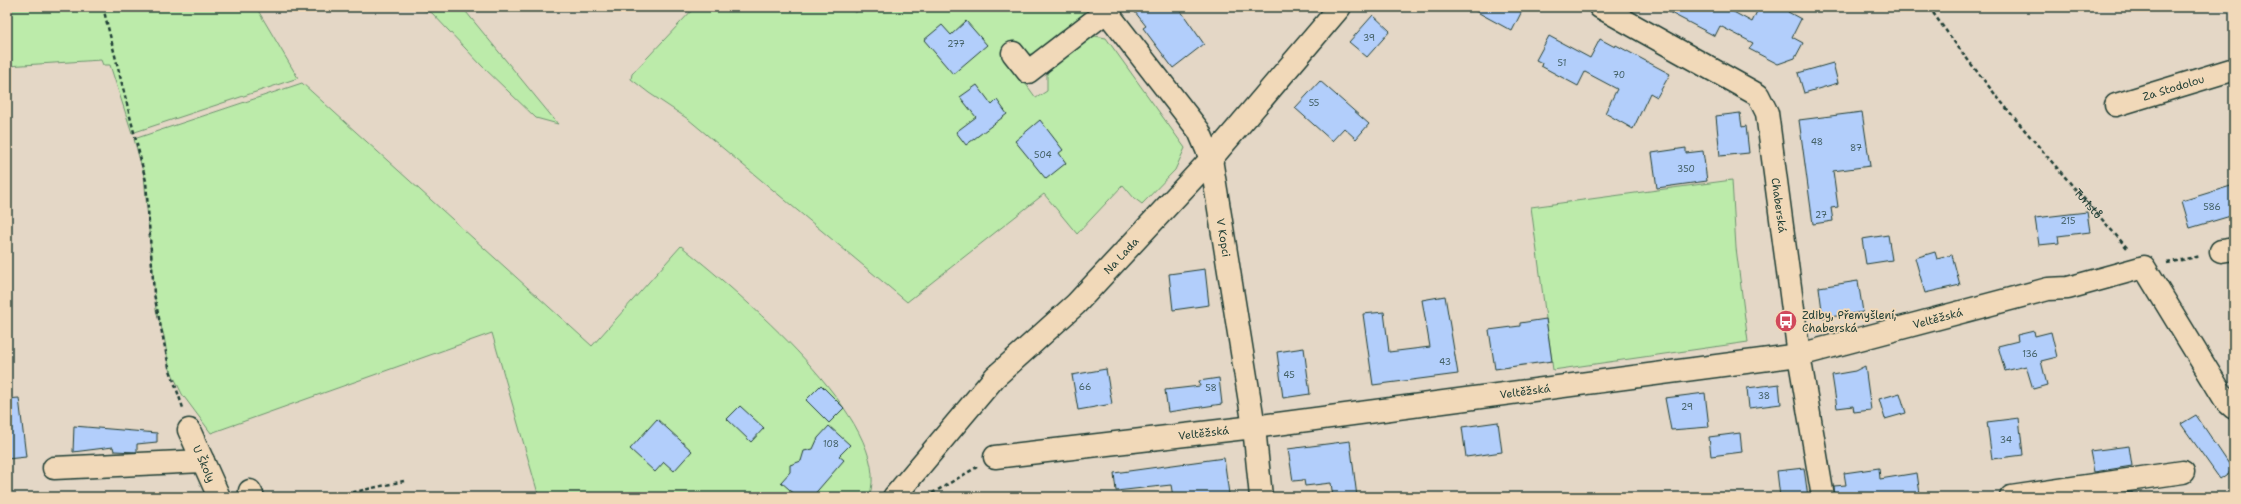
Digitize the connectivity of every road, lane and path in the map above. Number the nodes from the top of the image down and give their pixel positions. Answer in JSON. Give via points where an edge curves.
{"nodes":[{"id":1,"x":103,"y":7,"type":"edge"},
{"id":2,"x":1340,"y":7,"type":"edge"},
{"id":3,"x":1600,"y":7,"type":"edge"},
{"id":4,"x":1930,"y":7,"type":"edge"},
{"id":5,"x":1109,"y":9,"type":"edge"},
{"id":6,"x":1013,"y":53,"type":"dead end"},
{"id":7,"x":2233,"y":73,"type":"edge"},
{"id":8,"x":2116,"y":105,"type":"dead end"},
{"id":9,"x":1211,"y":159,"type":"junction"},
{"id":10,"x":2144,"y":267,"type":"junction"},
{"id":11,"x":1799,"y":355,"type":"junction"},
{"id":12,"x":2234,"y":408,"type":"edge"},
{"id":13,"x":1254,"y":427,"type":"junction"},
{"id":14,"x":189,"y":430,"type":"joint"},
{"id":15,"x":995,"y":457,"type":"joint"},
{"id":16,"x":203,"y":461,"type":"junction"},
{"id":17,"x":54,"y":468,"type":"dead end"},
{"id":18,"x":2183,"y":472,"type":"dead end"},
{"id":19,"x":404,"y":481,"type":"dead end"},
{"id":20,"x":219,"y":497,"type":"edge"},
{"id":21,"x":332,"y":497,"type":"edge"},
{"id":22,"x":894,"y":497,"type":"edge"},
{"id":23,"x":926,"y":497,"type":"edge"},
{"id":24,"x":1261,"y":497,"type":"edge"},
{"id":25,"x":1823,"y":497,"type":"edge"},
{"id":26,"x":2011,"y":497,"type":"edge"}],
"edges":[{"from":1,"to":14,"type":"path","via":[[146,181],[154,294],[170,367]]},
{"from":2,"to":9,"type":"street","name":"Na Lada"},
{"from":3,"to":11,"type":"street","name":"Chaberská","via":[[1758,95],[1767,113]]},
{"from":4,"to":10,"type":"path","name":"Turistů","via":[[1968,62],[2005,108]]},
{"from":5,"to":6,"type":"street","name":"V Kopci","via":[[1034,80]]},
{"from":5,"to":9,"type":"street","name":"V Kopci","via":[[1199,131]]},
{"from":7,"to":8,"type":"street","name":"Za Stodolou"},
{"from":9,"to":13,"type":"street","name":"V Kopci"},
{"from":9,"to":22,"type":"street","name":"Na Lada","via":[[1076,304],[995,377]]},
{"from":10,"to":11,"type":"street","name":"Veltěžská","via":[[2068,288],[2048,289]]},
{"from":10,"to":12,"type":"street","via":[[2226,401]]},
{"from":11,"to":13,"type":"street","name":"Veltěžská"},
{"from":11,"to":25,"type":"street","name":"Chaberská"},
{"from":13,"to":15,"type":"street","name":"Veltěžská"},
{"from":13,"to":24,"type":"street","name":"V Kopci"},
{"from":14,"to":16,"type":"street","name":"U Školy"},
{"from":15,"to":23,"type":"path"},
{"from":16,"to":17,"type":"street"},
{"from":16,"to":20,"type":"street","name":"U Školy"},
{"from":18,"to":26,"type":"street"},
{"from":19,"to":21,"type":"path"}]}
